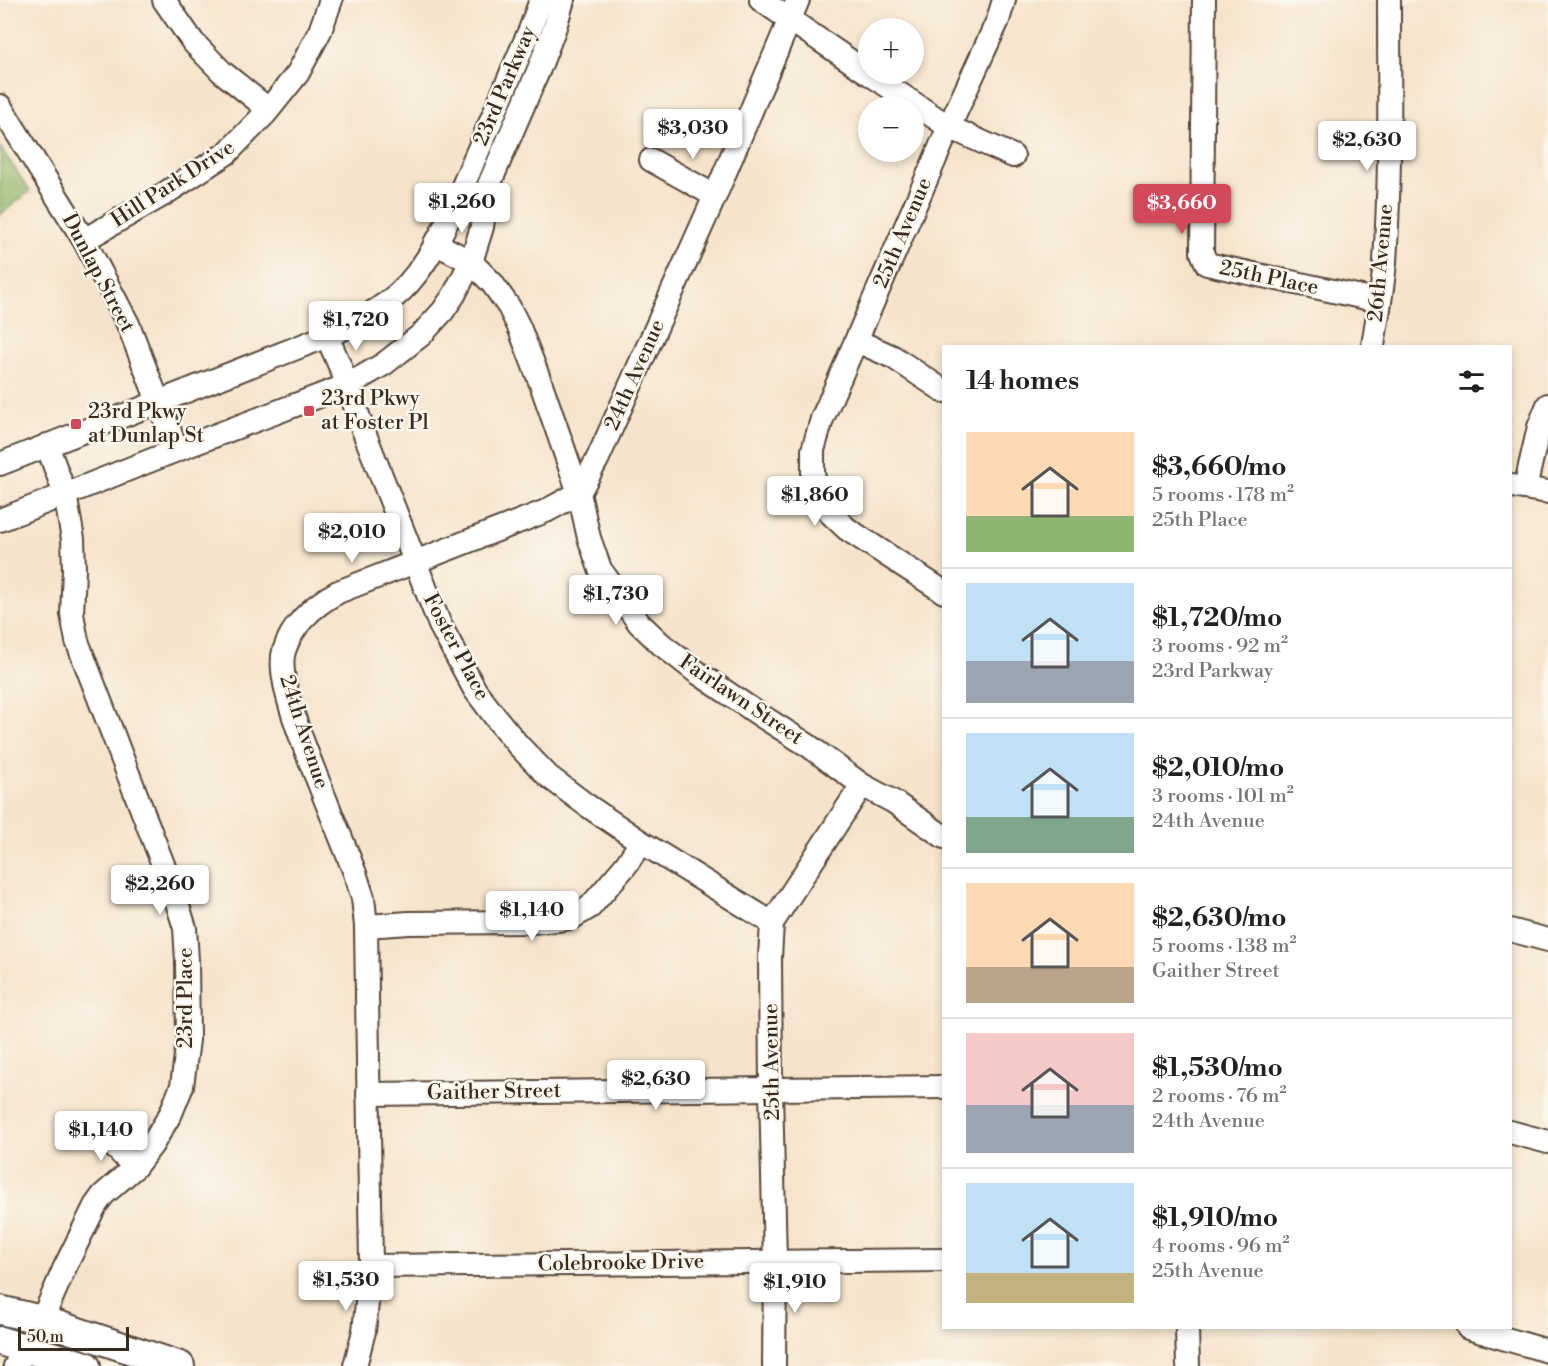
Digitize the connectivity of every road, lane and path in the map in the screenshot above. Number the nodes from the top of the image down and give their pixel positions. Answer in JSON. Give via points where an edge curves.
{"nodes":[{"id":1,"x":164,"y":0,"type":"edge"},
{"id":2,"x":332,"y":0,"type":"edge"},
{"id":3,"x":541,"y":0,"type":"edge"},
{"id":4,"x":563,"y":0,"type":"edge"},
{"id":5,"x":761,"y":0,"type":"edge"},
{"id":6,"x":1004,"y":0,"type":"edge"},
{"id":7,"x":1204,"y":0,"type":"edge"},
{"id":8,"x":1389,"y":0,"type":"edge"},
{"id":9,"x":794,"y":10,"type":"edge"},
{"id":10,"x":858,"y":64,"type":"edge"},
{"id":11,"x":885,"y":84,"type":"edge"},
{"id":12,"x":0,"y":106,"type":"edge"},
{"id":13,"x":268,"y":109,"type":"junction"},
{"id":14,"x":949,"y":127,"type":"junction"},
{"id":15,"x":1013,"y":156,"type":"dead end"},
{"id":16,"x":651,"y":160,"type":"dead end"},
{"id":17,"x":715,"y":196,"type":"junction"},
{"id":18,"x":84,"y":240,"type":"junction"},
{"id":19,"x":435,"y":243,"type":"junction"},
{"id":20,"x":471,"y":262,"type":"junction"},
{"id":21,"x":1380,"y":301,"type":"junction"},
{"id":22,"x":327,"y":336,"type":"junction"},
{"id":23,"x":857,"y":340,"type":"junction"},
{"id":24,"x":1372,"y":345,"type":"edge"},
{"id":25,"x":348,"y":385,"type":"junction"},
{"id":26,"x":942,"y":390,"type":"edge"},
{"id":27,"x":157,"y":402,"type":"junction"},
{"id":28,"x":1548,"y":405,"type":"edge"},
{"id":29,"x":46,"y":445,"type":"junction"},
{"id":30,"x":177,"y":450,"type":"junction"},
{"id":31,"x":0,"y":464,"type":"edge"},
{"id":32,"x":1518,"y":487,"type":"edge"},
{"id":33,"x":1548,"y":492,"type":"edge"},
{"id":34,"x":65,"y":494,"type":"junction"},
{"id":35,"x":579,"y":494,"type":"junction"},
{"id":36,"x":0,"y":520,"type":"edge"},
{"id":37,"x":415,"y":562,"type":"junction"},
{"id":38,"x":942,"y":591,"type":"edge"},
{"id":39,"x":862,"y":784,"type":"junction"},
{"id":40,"x":942,"y":836,"type":"edge"},
{"id":41,"x":641,"y":842,"type":"junction"},
{"id":42,"x":772,"y":923,"type":"junction"},
{"id":43,"x":366,"y":926,"type":"junction"},
{"id":44,"x":1512,"y":931,"type":"edge"},
{"id":45,"x":1548,"y":940,"type":"edge"},
{"id":46,"x":942,"y":1087,"type":"edge"},
{"id":47,"x":771,"y":1089,"type":"junction"},
{"id":48,"x":368,"y":1094,"type":"junction"},
{"id":49,"x":95,"y":1128,"type":"dead end"},
{"id":50,"x":1512,"y":1133,"type":"edge"},
{"id":51,"x":1548,"y":1142,"type":"edge"},
{"id":52,"x":135,"y":1167,"type":"junction"},
{"id":53,"x":942,"y":1260,"type":"edge"},
{"id":54,"x":775,"y":1261,"type":"junction"},
{"id":55,"x":371,"y":1266,"type":"junction"},
{"id":56,"x":0,"y":1310,"type":"edge"},
{"id":57,"x":42,"y":1320,"type":"junction"},
{"id":58,"x":1187,"y":1329,"type":"edge"},
{"id":59,"x":1472,"y":1329,"type":"edge"},
{"id":60,"x":0,"y":1341,"type":"edge"},
{"id":61,"x":1548,"y":1350,"type":"edge"},
{"id":62,"x":21,"y":1357,"type":"edge"},
{"id":63,"x":86,"y":1366,"type":"edge"},
{"id":64,"x":180,"y":1366,"type":"edge"},
{"id":65,"x":355,"y":1366,"type":"edge"},
{"id":66,"x":774,"y":1366,"type":"edge"},
{"id":67,"x":1188,"y":1366,"type":"edge"}],
"edges":[{"from":1,"to":13,"type":"street","via":[[193,42],[222,72]]},
{"from":2,"to":13,"type":"street","name":"Hill Park Drive","via":[[298,74]]},
{"from":3,"to":19,"type":"street","name":"23rd Parkway","via":[[457,201]]},
{"from":4,"to":20,"type":"street","name":"23rd Parkway","via":[[539,69],[488,187]]},
{"from":5,"to":9,"type":"street"},
{"from":6,"to":14,"type":"street","name":"25th Avenue"},
{"from":7,"to":21,"type":"street","name":"25th Place","via":[[1202,253],[1207,264]]},
{"from":8,"to":21,"type":"street","name":"26th Avenue","via":[[1387,210]]},
{"from":9,"to":10,"type":"street"},
{"from":9,"to":17,"type":"street","name":"24th Avenue"},
{"from":11,"to":14,"type":"street"},
{"from":12,"to":18,"type":"street","name":"Dunlap Street"},
{"from":13,"to":18,"type":"street","name":"Hill Park Drive","via":[[227,153]]},
{"from":14,"to":15,"type":"street"},
{"from":14,"to":23,"type":"street","name":"25th Avenue"},
{"from":16,"to":17,"type":"street"},
{"from":17,"to":35,"type":"street","name":"24th Avenue"},
{"from":18,"to":27,"type":"street","name":"Dunlap Street","via":[[128,324]]},
{"from":19,"to":20,"type":"street","name":"Fairlawn Street"},
{"from":19,"to":22,"type":"street","name":"23rd Parkway","via":[[401,291],[366,316]]},
{"from":20,"to":25,"type":"street","name":"23rd Parkway","via":[[454,295],[422,335]]},
{"from":20,"to":35,"type":"street","name":"Fairlawn Street","via":[[492,283],[519,327]]},
{"from":21,"to":24,"type":"street","name":"26th Avenue"},
{"from":22,"to":25,"type":"street","name":"Foster Place"},
{"from":22,"to":27,"type":"street","name":"23rd Parkway"},
{"from":23,"to":26,"type":"street","via":[[893,357]]},
{"from":23,"to":38,"type":"street","name":"25th Avenue","via":[[822,419],[813,450],[818,494],[847,529]]},
{"from":25,"to":30,"type":"street","name":"23rd Parkway"},
{"from":25,"to":37,"type":"street","name":"Foster Place"},
{"from":27,"to":29,"type":"street","name":"23rd Parkway"},
{"from":27,"to":30,"type":"street","name":"Dunlap Street"},
{"from":28,"to":32,"type":"street"},
{"from":29,"to":31,"type":"street","name":"23rd Parkway"},
{"from":29,"to":34,"type":"street","name":"23rd Place"},
{"from":30,"to":34,"type":"street","name":"23rd Parkway"},
{"from":32,"to":33,"type":"street"},
{"from":34,"to":36,"type":"street","name":"23rd Parkway"},
{"from":34,"to":52,"type":"street","name":"23rd Place","via":[[74,545],[72,614],[76,641],[185,928],[188,1040],[182,1086],[171,1113]]},
{"from":35,"to":37,"type":"street","name":"24th Avenue","via":[[546,511]]},
{"from":35,"to":39,"type":"street","name":"Fairlawn Street","via":[[600,568],[639,623],[698,673]]},
{"from":37,"to":41,"type":"street","name":"Foster Place","via":[[440,625],[475,690],[496,718],[548,776]]},
{"from":37,"to":43,"type":"street","name":"24th Avenue","via":[[338,592],[321,603],[298,623],[282,665],[300,735],[356,876]]},
{"from":39,"to":40,"type":"street","name":"Fairlawn Street"},
{"from":39,"to":42,"type":"street","name":"25th Avenue"},
{"from":41,"to":42,"type":"street","name":"Foster Place"},
{"from":41,"to":43,"type":"street","via":[[590,907],[573,917],[531,922]]},
{"from":42,"to":47,"type":"street","name":"25th Avenue"},
{"from":43,"to":48,"type":"street","name":"24th Avenue"},
{"from":44,"to":45,"type":"street"},
{"from":46,"to":47,"type":"street","name":"Gaither Street"},
{"from":47,"to":48,"type":"street","name":"Gaither Street"},
{"from":47,"to":54,"type":"street","name":"25th Avenue"},
{"from":48,"to":55,"type":"street","name":"24th Avenue"},
{"from":49,"to":52,"type":"street"},
{"from":50,"to":51,"type":"street"},
{"from":52,"to":57,"type":"street","name":"23rd Place","via":[[95,1206]]},
{"from":53,"to":54,"type":"street","name":"Colebrooke Drive"},
{"from":54,"to":55,"type":"street","name":"Colebrooke Drive"},
{"from":54,"to":66,"type":"street","name":"25th Avenue"},
{"from":55,"to":65,"type":"street","name":"24th Avenue","via":[[364,1331]]},
{"from":56,"to":57,"type":"main road"},
{"from":57,"to":62,"type":"street","name":"23rd Place"},
{"from":57,"to":64,"type":"main road"},
{"from":58,"to":67,"type":"street"},
{"from":59,"to":61,"type":"street"},
{"from":60,"to":62,"type":"main road"},
{"from":62,"to":63,"type":"main road"}]}
